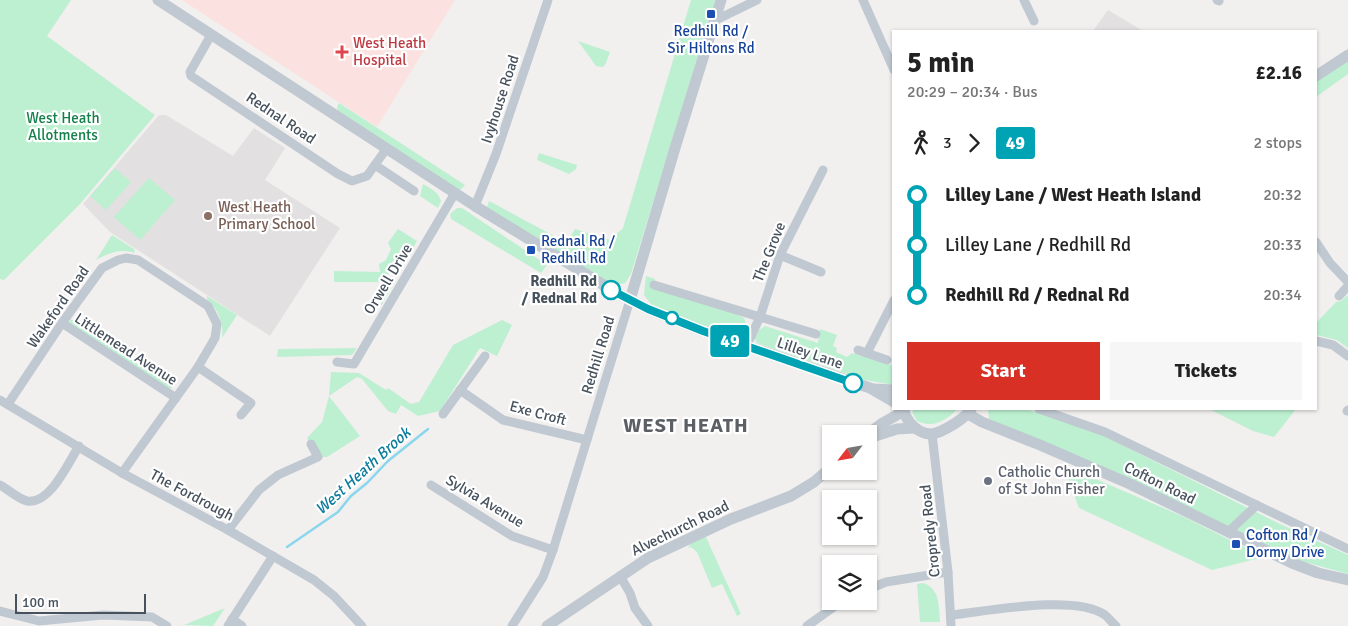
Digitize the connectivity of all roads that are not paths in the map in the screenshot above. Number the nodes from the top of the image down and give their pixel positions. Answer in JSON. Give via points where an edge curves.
{"nodes":[{"id":1,"x":158,"y":0,"type":"edge"},
{"id":2,"x":548,"y":0,"type":"edge"},
{"id":3,"x":722,"y":0,"type":"edge"},
{"id":4,"x":757,"y":0,"type":"edge"},
{"id":5,"x":863,"y":0,"type":"edge"},
{"id":6,"x":1024,"y":0,"type":"edge"},
{"id":7,"x":716,"y":20,"type":"junction"},
{"id":8,"x":1034,"y":21,"type":"dead end"},
{"id":9,"x":211,"y":35,"type":"junction"},
{"id":10,"x":1348,"y":54,"type":"edge"},
{"id":11,"x":892,"y":65,"type":"edge"},
{"id":12,"x":1317,"y":75,"type":"edge"},
{"id":13,"x":387,"y":148,"type":"junction"},
{"id":14,"x":375,"y":165,"type":"junction"},
{"id":15,"x":823,"y":170,"type":"dead end"},
{"id":16,"x":414,"y":192,"type":"dead end"},
{"id":17,"x":455,"y":193,"type":"junction"},
{"id":18,"x":475,"y":206,"type":"junction"},
{"id":19,"x":1317,"y":244,"type":"edge"},
{"id":20,"x":780,"y":255,"type":"junction"},
{"id":21,"x":822,"y":272,"type":"dead end"},
{"id":22,"x":1348,"y":282,"type":"edge"},
{"id":23,"x":654,"y":285,"type":"dead end"},
{"id":24,"x":1348,"y":286,"type":"edge"},
{"id":25,"x":1339,"y":296,"type":"dead end"},
{"id":26,"x":630,"y":300,"type":"junction"},
{"id":27,"x":892,"y":303,"type":"edge"},
{"id":28,"x":760,"y":317,"type":"junction"},
{"id":29,"x":62,"y":323,"type":"junction"},
{"id":30,"x":816,"y":334,"type":"dead end"},
{"id":31,"x":1317,"y":341,"type":"edge"},
{"id":32,"x":746,"y":347,"type":"junction"},
{"id":33,"x":485,"y":356,"type":"dead end"},
{"id":34,"x":1348,"y":356,"type":"edge"},
{"id":35,"x":887,"y":360,"type":"dead end"},
{"id":36,"x":337,"y":362,"type":"dead end"},
{"id":37,"x":198,"y":367,"type":"junction"},
{"id":38,"x":870,"y":388,"type":"junction"},
{"id":39,"x":460,"y":390,"type":"junction"},
{"id":40,"x":892,"y":390,"type":"edge"},
{"id":41,"x":176,"y":398,"type":"junction"},
{"id":42,"x":892,"y":401,"type":"edge"},
{"id":43,"x":4,"y":402,"type":"edge"},
{"id":44,"x":892,"y":408,"type":"edge"},
{"id":45,"x":904,"y":410,"type":"edge"},
{"id":46,"x":1042,"y":410,"type":"edge"},
{"id":47,"x":970,"y":411,"type":"edge"},
{"id":48,"x":443,"y":414,"type":"dead end"},
{"id":49,"x":241,"y":416,"type":"dead end"},
{"id":50,"x":881,"y":424,"type":"junction"},
{"id":51,"x":878,"y":426,"type":"edge"},
{"id":52,"x":914,"y":428,"type":"junction"},
{"id":53,"x":932,"y":434,"type":"junction"},
{"id":54,"x":878,"y":435,"type":"edge"},
{"id":55,"x":587,"y":440,"type":"junction"},
{"id":56,"x":311,"y":444,"type":"dead end"},
{"id":57,"x":79,"y":446,"type":"junction"},
{"id":58,"x":122,"y":473,"type":"junction"},
{"id":59,"x":822,"y":475,"type":"edge"},
{"id":60,"x":0,"y":485,"type":"edge"},
{"id":61,"x":431,"y":485,"type":"dead end"},
{"id":62,"x":1257,"y":505,"type":"junction"},
{"id":63,"x":228,"y":530,"type":"junction"},
{"id":64,"x":1228,"y":532,"type":"junction"},
{"id":65,"x":1348,"y":549,"type":"edge"},
{"id":66,"x":553,"y":550,"type":"junction"},
{"id":67,"x":273,"y":556,"type":"junction"},
{"id":68,"x":948,"y":572,"type":"junction"},
{"id":69,"x":620,"y":576,"type":"junction"},
{"id":70,"x":1348,"y":580,"type":"edge"},
{"id":71,"x":877,"y":586,"type":"edge"},
{"id":72,"x":830,"y":610,"type":"edge"},
{"id":73,"x":0,"y":611,"type":"edge"},
{"id":74,"x":952,"y":616,"type":"junction"},
{"id":75,"x":230,"y":623,"type":"edge"},
{"id":76,"x":167,"y":626,"type":"edge"},
{"id":77,"x":242,"y":626,"type":"edge"},
{"id":78,"x":362,"y":626,"type":"edge"},
{"id":79,"x":512,"y":626,"type":"edge"},
{"id":80,"x":547,"y":626,"type":"edge"},
{"id":81,"x":648,"y":626,"type":"edge"},
{"id":82,"x":808,"y":626,"type":"edge"},
{"id":83,"x":951,"y":626,"type":"edge"},
{"id":84,"x":1116,"y":626,"type":"edge"}],
"edges":[{"from":1,"to":9,"type":"street","name":"Rednal Road"},
{"from":2,"to":18,"type":"street","name":"Ivyhouse Road"},
{"from":3,"to":7,"type":"street","name":"Redhill Road"},
{"from":4,"to":7,"type":"street"},
{"from":5,"to":11,"type":"street"},
{"from":6,"to":8,"type":"street"},
{"from":7,"to":26,"type":"street","name":"Redhill Road"},
{"from":9,"to":13,"type":"street","name":"Rednal Road"},
{"from":9,"to":14,"type":"street","name":"Rednal Road","via":[[190,72],[195,79],[347,179],[352,181],[367,176]]},
{"from":10,"to":12,"type":"street"},
{"from":13,"to":14,"type":"street","name":"Rednal Road"},
{"from":13,"to":17,"type":"street","name":"Rednal Road"},
{"from":14,"to":16,"type":"street"},
{"from":15,"to":20,"type":"street","name":"The Grove"},
{"from":17,"to":18,"type":"street","name":"Rednal Road"},
{"from":17,"to":36,"type":"street","name":"Orwell Drive","via":[[354,364]]},
{"from":18,"to":26,"type":"street","name":"Rednal Road"},
{"from":19,"to":22,"type":"street"},
{"from":20,"to":21,"type":"street"},
{"from":20,"to":28,"type":"street","name":"The Grove"},
{"from":23,"to":28,"type":"street","name":"Lilley Lane"},
{"from":24,"to":25,"type":"street"},
{"from":26,"to":32,"type":"street","name":"Lilley Lane"},
{"from":26,"to":55,"type":"street","name":"Redhill Road"},
{"from":27,"to":35,"type":"street","via":[[862,352]]},
{"from":28,"to":30,"type":"street","name":"Lilley Lane"},
{"from":28,"to":32,"type":"street","name":"The Grove"},
{"from":29,"to":37,"type":"street","name":"Wakeford Road","via":[[102,268],[126,258],[138,260],[208,306],[214,314],[217,324],[215,338]]},
{"from":29,"to":41,"type":"street","name":"Littlemead Avenue"},
{"from":29,"to":43,"type":"street","name":"Wakeford Road"},
{"from":31,"to":34,"type":"street","via":[[1333,345]]},
{"from":32,"to":38,"type":"street","name":"Lilley Lane"},
{"from":33,"to":39,"type":"street"},
{"from":37,"to":41,"type":"street","name":"Wakeford Road"},
{"from":37,"to":49,"type":"street","via":[[251,403]]},
{"from":38,"to":40,"type":"street","name":"Lilley Lane"},
{"from":38,"to":42,"type":"street","name":"Lilley Lane"},
{"from":39,"to":48,"type":"street"},
{"from":39,"to":55,"type":"street","name":"Exe Croft","via":[[503,420]]},
{"from":41,"to":58,"type":"street","name":"Wakeford Road"},
{"from":43,"to":57,"type":"street","name":"The Fordrough"},
{"from":44,"to":50,"type":"street"},
{"from":45,"to":50,"type":"street"},
{"from":45,"to":52,"type":"street"},
{"from":46,"to":62,"type":"street","name":"Cofton Road","via":[[1105,432]]},
{"from":47,"to":53,"type":"street","via":[[948,428]]},
{"from":47,"to":64,"type":"street","name":"Cofton Road","via":[[982,422],[1130,484]]},
{"from":50,"to":51,"type":"street"},
{"from":52,"to":53,"type":"street"},
{"from":52,"to":54,"type":"street"},
{"from":53,"to":68,"type":"street","name":"Cropredy Road"},
{"from":55,"to":66,"type":"street","name":"Redhill Road"},
{"from":56,"to":63,"type":"street","via":[[318,456],[278,475],[259,490]]},
{"from":57,"to":58,"type":"street","name":"The Fordrough"},
{"from":57,"to":60,"type":"street","via":[[49,493],[37,501],[25,501]]},
{"from":58,"to":63,"type":"street","name":"The Fordrough"},
{"from":59,"to":69,"type":"street","name":"Alvechurch Road","via":[[791,496],[731,518],[648,558]]},
{"from":61,"to":66,"type":"street","name":"Sylvia Avenue","via":[[512,536]]},
{"from":62,"to":64,"type":"street"},
{"from":62,"to":65,"type":"street","name":"Cofton Road"},
{"from":63,"to":67,"type":"street","name":"The Fordrough"},
{"from":64,"to":70,"type":"street","name":"Cofton Road","via":[[1318,573]]},
{"from":66,"to":79,"type":"street","name":"Redhill Road","via":[[543,577]]},
{"from":67,"to":75,"type":"street"},
{"from":67,"to":78,"type":"street","name":"The Fordrough","via":[[314,580]]},
{"from":68,"to":71,"type":"street"},
{"from":68,"to":74,"type":"street","name":"Cropredy Road"},
{"from":69,"to":80,"type":"street","name":"Alvechurch Road"},
{"from":69,"to":81,"type":"street"},
{"from":72,"to":82,"type":"street"},
{"from":73,"to":76,"type":"street","via":[[39,620],[103,615],[152,617]]},
{"from":74,"to":83,"type":"street","name":"Cropredy Road"},
{"from":74,"to":84,"type":"street","via":[[1056,604],[1080,606],[1104,614]]},
{"from":75,"to":77,"type":"street"}]}
